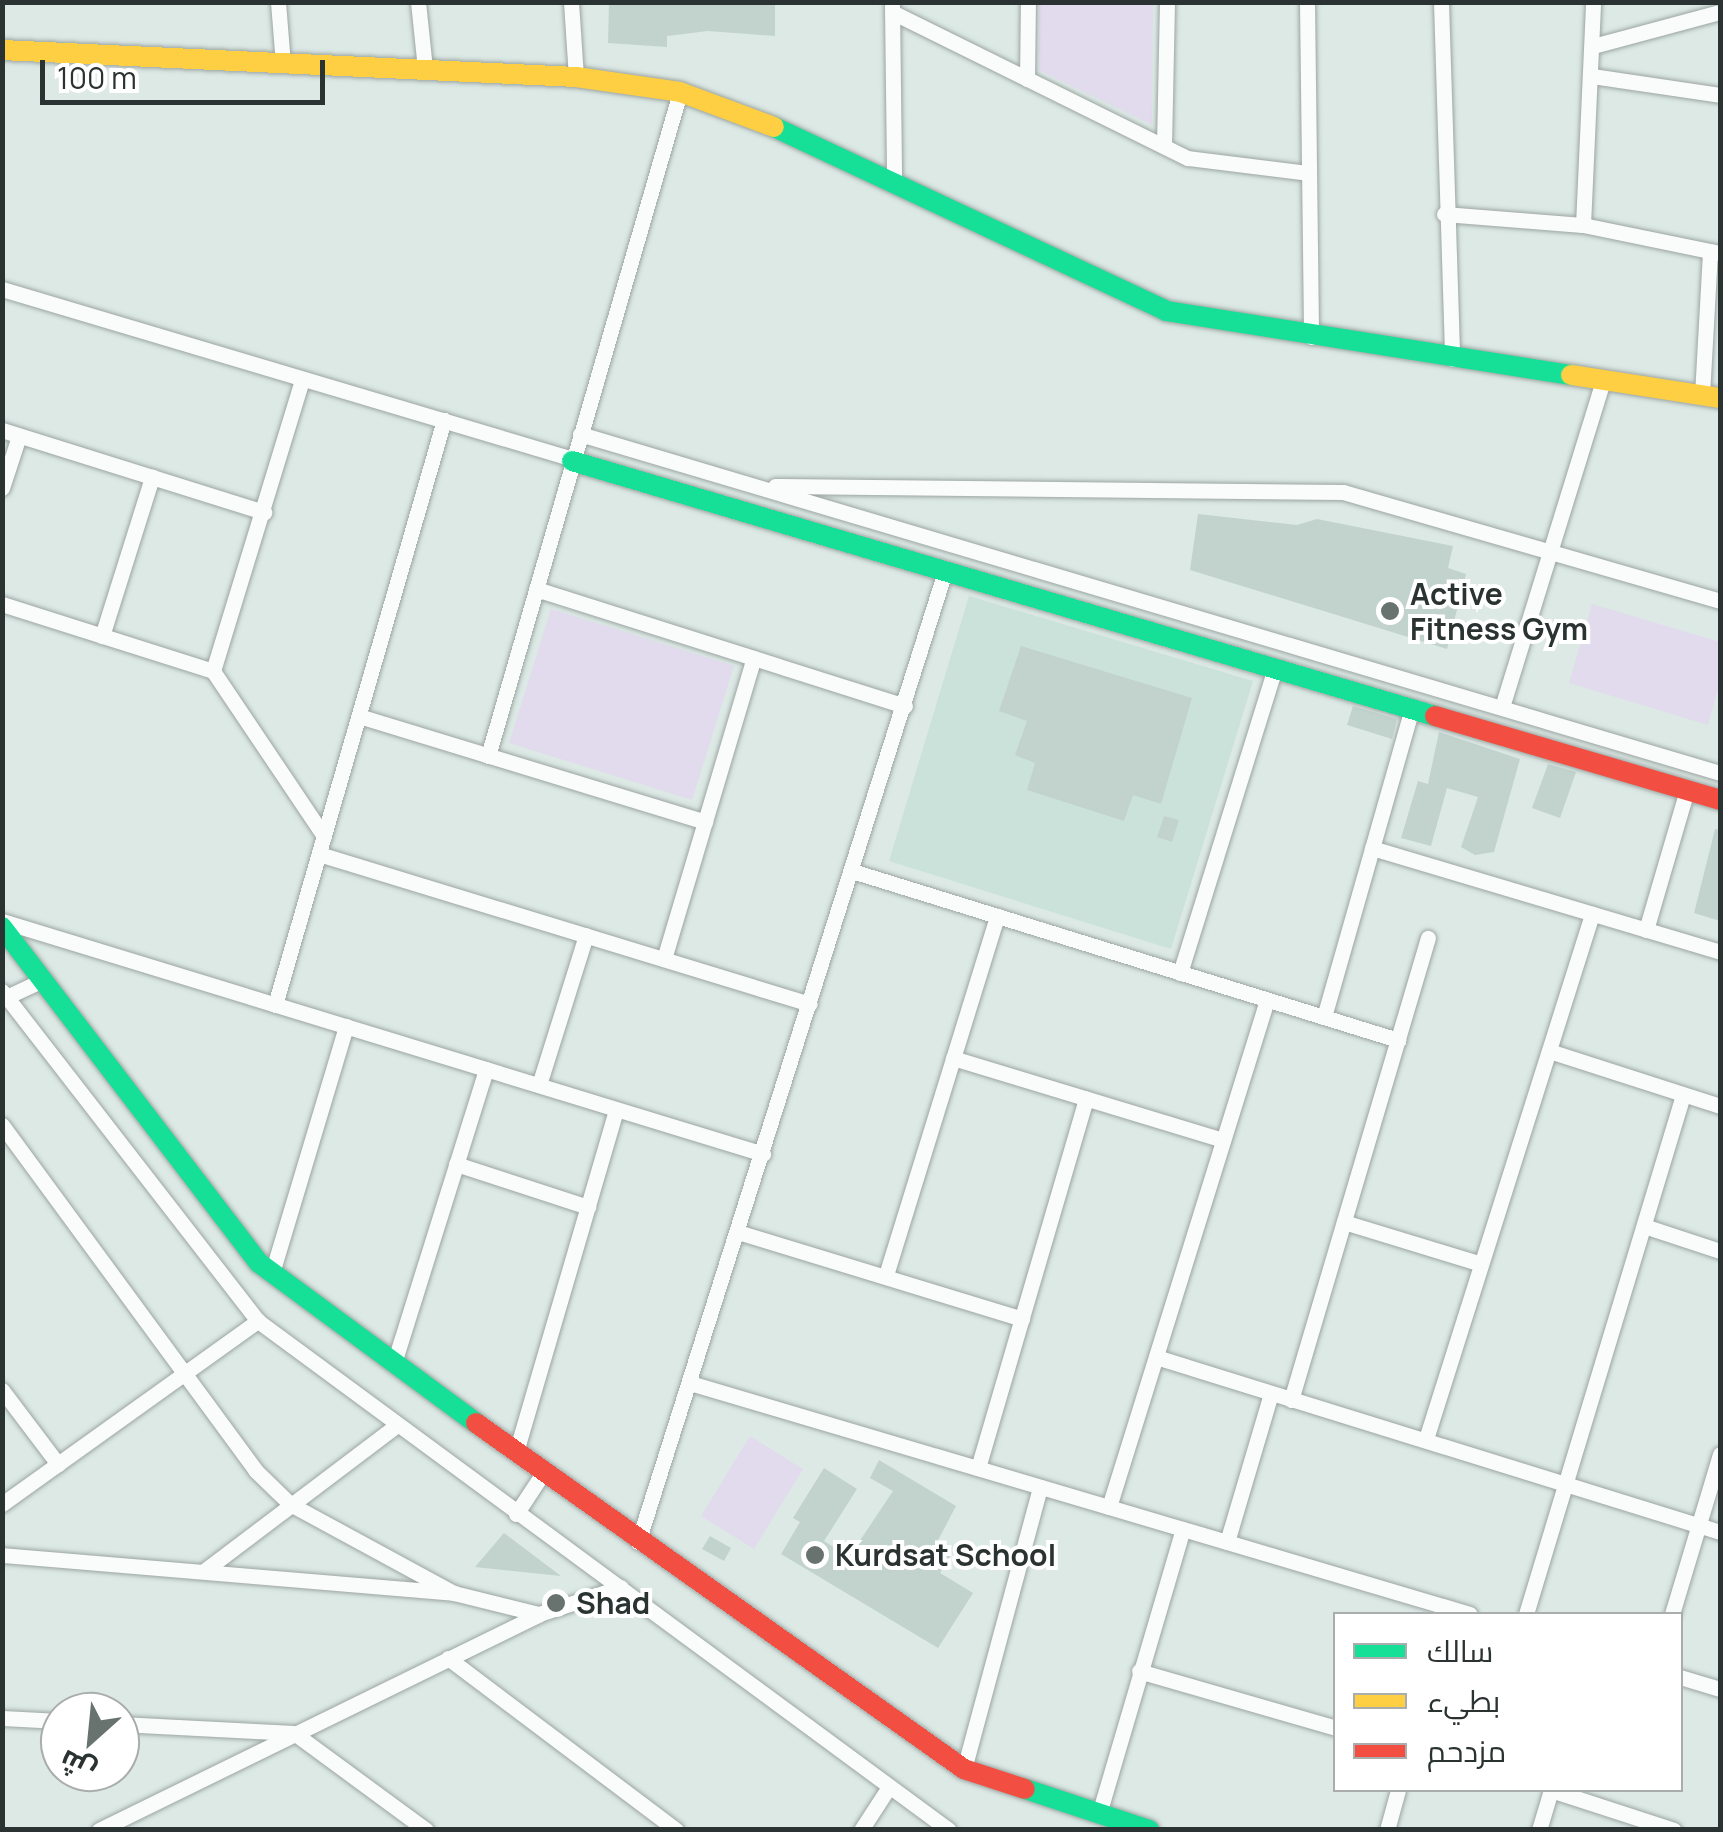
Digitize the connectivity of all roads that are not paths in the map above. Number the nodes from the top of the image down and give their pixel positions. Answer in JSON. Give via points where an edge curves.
{"nodes":[{"id":1,"x":278,"y":2,"type":"edge"},
{"id":2,"x":418,"y":2,"type":"edge"},
{"id":3,"x":570,"y":2,"type":"edge"},
{"id":4,"x":1028,"y":2,"type":"edge"},
{"id":5,"x":1166,"y":2,"type":"edge"},
{"id":6,"x":1306,"y":2,"type":"edge"},
{"id":7,"x":1441,"y":2,"type":"edge"},
{"id":8,"x":1594,"y":2,"type":"edge"},
{"id":9,"x":892,"y":7,"type":"edge"},
{"id":10,"x":1720,"y":12,"type":"edge"},
{"id":11,"x":1592,"y":46,"type":"junction"},
{"id":12,"x":2,"y":50,"type":"edge"},
{"id":13,"x":283,"y":64,"type":"junction"},
{"id":14,"x":424,"y":69,"type":"junction"},
{"id":15,"x":576,"y":76,"type":"junction"},
{"id":16,"x":1592,"y":76,"type":"junction"},
{"id":17,"x":1028,"y":79,"type":"junction"},
{"id":18,"x":680,"y":92,"type":"junction"},
{"id":19,"x":1720,"y":94,"type":"edge"},
{"id":20,"x":1164,"y":146,"type":"junction"},
{"id":21,"x":1308,"y":173,"type":"junction"},
{"id":22,"x":894,"y":182,"type":"junction"},
{"id":23,"x":1444,"y":214,"type":"junction"},
{"id":24,"x":1583,"y":225,"type":"junction"},
{"id":25,"x":1715,"y":252,"type":"edge"},
{"id":26,"x":2,"y":288,"type":"edge"},
{"id":27,"x":1311,"y":337,"type":"junction"},
{"id":28,"x":1452,"y":359,"type":"junction"},
{"id":29,"x":302,"y":378,"type":"junction"},
{"id":30,"x":1603,"y":381,"type":"junction"},
{"id":31,"x":1711,"y":396,"type":"edge"},
{"id":32,"x":444,"y":420,"type":"junction"},
{"id":33,"x":11,"y":433,"type":"edge"},
{"id":34,"x":580,"y":434,"type":"junction"},
{"id":35,"x":573,"y":460,"type":"junction"},
{"id":36,"x":152,"y":477,"type":"junction"},
{"id":37,"x":759,"y":487,"type":"junction"},
{"id":38,"x":2,"y":488,"type":"edge"},
{"id":39,"x":264,"y":512,"type":"junction"},
{"id":40,"x":1552,"y":554,"type":"junction"},
{"id":41,"x":945,"y":571,"type":"junction"},
{"id":42,"x":536,"y":589,"type":"junction"},
{"id":43,"x":1720,"y":600,"type":"edge"},
{"id":44,"x":2,"y":604,"type":"edge"},
{"id":45,"x":102,"y":636,"type":"junction"},
{"id":46,"x":754,"y":658,"type":"junction"},
{"id":47,"x":1275,"y":668,"type":"junction"},
{"id":48,"x":213,"y":671,"type":"junction"},
{"id":49,"x":904,"y":706,"type":"junction"},
{"id":50,"x":1502,"y":707,"type":"junction"},
{"id":51,"x":1412,"y":709,"type":"junction"},
{"id":52,"x":359,"y":716,"type":"junction"},
{"id":53,"x":488,"y":756,"type":"junction"},
{"id":54,"x":1720,"y":773,"type":"edge"},
{"id":55,"x":1687,"y":790,"type":"junction"},
{"id":56,"x":1720,"y":800,"type":"edge"},
{"id":57,"x":705,"y":822,"type":"junction"},
{"id":58,"x":324,"y":836,"type":"junction"},
{"id":59,"x":1372,"y":848,"type":"junction"},
{"id":60,"x":319,"y":854,"type":"junction"},
{"id":61,"x":852,"y":871,"type":"junction"},
{"id":62,"x":1592,"y":914,"type":"junction"},
{"id":63,"x":997,"y":916,"type":"junction"},
{"id":64,"x":2,"y":924,"type":"edge"},
{"id":65,"x":1646,"y":930,"type":"junction"},
{"id":66,"x":586,"y":935,"type":"junction"},
{"id":67,"x":1428,"y":938,"type":"dead end"},
{"id":68,"x":1720,"y":952,"type":"edge"},
{"id":69,"x":664,"y":959,"type":"junction"},
{"id":70,"x":1180,"y":973,"type":"junction"},
{"id":71,"x":43,"y":980,"type":"junction"},
{"id":72,"x":4,"y":996,"type":"edge"},
{"id":73,"x":1267,"y":1000,"type":"junction"},
{"id":74,"x":810,"y":1004,"type":"junction"},
{"id":75,"x":275,"y":1005,"type":"junction"},
{"id":76,"x":1324,"y":1017,"type":"junction"},
{"id":77,"x":346,"y":1026,"type":"junction"},
{"id":78,"x":1398,"y":1040,"type":"junction"},
{"id":79,"x":1548,"y":1051,"type":"junction"},
{"id":80,"x":953,"y":1058,"type":"junction"},
{"id":81,"x":486,"y":1069,"type":"junction"},
{"id":82,"x":540,"y":1086,"type":"junction"},
{"id":83,"x":1683,"y":1095,"type":"junction"},
{"id":84,"x":1086,"y":1098,"type":"junction"},
{"id":85,"x":1720,"y":1106,"type":"edge"},
{"id":86,"x":616,"y":1109,"type":"junction"},
{"id":87,"x":2,"y":1126,"type":"edge"},
{"id":88,"x":1224,"y":1140,"type":"junction"},
{"id":89,"x":763,"y":1154,"type":"junction"},
{"id":90,"x":456,"y":1164,"type":"junction"},
{"id":91,"x":588,"y":1207,"type":"junction"},
{"id":92,"x":1344,"y":1222,"type":"junction"},
{"id":93,"x":1644,"y":1226,"type":"junction"},
{"id":94,"x":738,"y":1232,"type":"junction"},
{"id":95,"x":1720,"y":1251,"type":"edge"},
{"id":96,"x":1481,"y":1264,"type":"junction"},
{"id":97,"x":272,"y":1273,"type":"junction"},
{"id":98,"x":886,"y":1275,"type":"junction"},
{"id":99,"x":1022,"y":1319,"type":"junction"},
{"id":100,"x":258,"y":1321,"type":"junction"},
{"id":101,"x":1156,"y":1358,"type":"junction"},
{"id":102,"x":394,"y":1363,"type":"junction"},
{"id":103,"x":188,"y":1371,"type":"junction"},
{"id":104,"x":690,"y":1383,"type":"junction"},
{"id":105,"x":2,"y":1390,"type":"edge"},
{"id":106,"x":1270,"y":1393,"type":"junction"},
{"id":107,"x":1290,"y":1400,"type":"junction"},
{"id":108,"x":397,"y":1425,"type":"junction"},
{"id":109,"x":1426,"y":1439,"type":"junction"},
{"id":110,"x":516,"y":1452,"type":"junction"},
{"id":111,"x":1720,"y":1454,"type":"edge"},
{"id":112,"x":58,"y":1464,"type":"junction"},
{"id":113,"x":978,"y":1468,"type":"junction"},
{"id":114,"x":543,"y":1473,"type":"junction"},
{"id":115,"x":1567,"y":1480,"type":"junction"},
{"id":116,"x":1040,"y":1487,"type":"junction"},
{"id":117,"x":2,"y":1504,"type":"edge"},
{"id":118,"x":290,"y":1504,"type":"junction"},
{"id":119,"x":1109,"y":1507,"type":"junction"},
{"id":120,"x":516,"y":1514,"type":"junction"},
{"id":121,"x":1698,"y":1525,"type":"junction"},
{"id":122,"x":1183,"y":1529,"type":"junction"},
{"id":123,"x":1720,"y":1532,"type":"edge"},
{"id":124,"x":638,"y":1542,"type":"junction"},
{"id":125,"x":1227,"y":1542,"type":"junction"},
{"id":126,"x":2,"y":1555,"type":"edge"},
{"id":127,"x":204,"y":1571,"type":"junction"},
{"id":128,"x":621,"y":1587,"type":"junction"},
{"id":129,"x":454,"y":1593,"type":"junction"},
{"id":130,"x":1452,"y":1612,"type":"edge"},
{"id":131,"x":1527,"y":1612,"type":"edge"},
{"id":132,"x":1673,"y":1612,"type":"edge"},
{"id":133,"x":540,"y":1614,"type":"junction"},
{"id":134,"x":448,"y":1658,"type":"junction"},
{"id":135,"x":1140,"y":1671,"type":"junction"},
{"id":136,"x":1683,"y":1678,"type":"edge"},
{"id":137,"x":1720,"y":1689,"type":"edge"},
{"id":138,"x":2,"y":1718,"type":"edge"},
{"id":139,"x":40,"y":1720,"type":"edge"},
{"id":140,"x":140,"y":1725,"type":"edge"},
{"id":141,"x":1333,"y":1727,"type":"edge"},
{"id":142,"x":294,"y":1733,"type":"junction"},
{"id":143,"x":964,"y":1769,"type":"junction"},
{"id":144,"x":887,"y":1790,"type":"junction"},
{"id":145,"x":1397,"y":1792,"type":"edge"},
{"id":146,"x":1549,"y":1792,"type":"edge"},
{"id":147,"x":1556,"y":1792,"type":"edge"},
{"id":148,"x":1099,"y":1814,"type":"junction"},
{"id":149,"x":99,"y":1830,"type":"edge"},
{"id":150,"x":426,"y":1830,"type":"edge"},
{"id":151,"x":676,"y":1830,"type":"edge"},
{"id":152,"x":861,"y":1830,"type":"edge"},
{"id":153,"x":949,"y":1830,"type":"edge"},
{"id":154,"x":1149,"y":1830,"type":"edge"},
{"id":155,"x":1387,"y":1830,"type":"edge"},
{"id":156,"x":1539,"y":1830,"type":"edge"},
{"id":157,"x":1674,"y":1830,"type":"edge"}],
"edges":[{"from":1,"to":13,"type":"street"},
{"from":2,"to":14,"type":"street"},
{"from":3,"to":15,"type":"street"},
{"from":4,"to":17,"type":"street"},
{"from":5,"to":20,"type":"street"},
{"from":6,"to":21,"type":"street"},
{"from":7,"to":23,"type":"street"},
{"from":8,"to":11,"type":"street"},
{"from":9,"to":17,"type":"street"},
{"from":9,"to":22,"type":"street"},
{"from":10,"to":11,"type":"street"},
{"from":11,"to":16,"type":"street"},
{"from":12,"to":13,"type":"street"},
{"from":13,"to":14,"type":"street"},
{"from":14,"to":15,"type":"street"},
{"from":15,"to":18,"type":"street"},
{"from":16,"to":19,"type":"street"},
{"from":16,"to":24,"type":"street"},
{"from":17,"to":20,"type":"street"},
{"from":18,"to":22,"type":"street"},
{"from":18,"to":34,"type":"street"},
{"from":20,"to":21,"type":"street","via":[[1188,158]]},
{"from":21,"to":27,"type":"street"},
{"from":22,"to":27,"type":"street","via":[[1166,311]]},
{"from":23,"to":24,"type":"street"},
{"from":23,"to":28,"type":"street"},
{"from":24,"to":25,"type":"street"},
{"from":25,"to":31,"type":"street"},
{"from":26,"to":29,"type":"street"},
{"from":27,"to":28,"type":"street"},
{"from":28,"to":30,"type":"street"},
{"from":29,"to":32,"type":"street"},
{"from":29,"to":39,"type":"street"},
{"from":30,"to":31,"type":"street"},
{"from":30,"to":40,"type":"street"},
{"from":32,"to":35,"type":"street"},
{"from":32,"to":52,"type":"street"},
{"from":33,"to":36,"type":"street"},
{"from":33,"to":38,"type":"street"},
{"from":34,"to":35,"type":"street"},
{"from":34,"to":37,"type":"street"},
{"from":35,"to":41,"type":"street"},
{"from":35,"to":42,"type":"street"},
{"from":36,"to":39,"type":"street"},
{"from":36,"to":45,"type":"street"},
{"from":37,"to":40,"type":"street","via":[[1343,492]]},
{"from":37,"to":50,"type":"street"},
{"from":39,"to":48,"type":"street"},
{"from":40,"to":43,"type":"street"},
{"from":40,"to":50,"type":"street"},
{"from":41,"to":47,"type":"street"},
{"from":41,"to":49,"type":"street"},
{"from":42,"to":46,"type":"street"},
{"from":42,"to":53,"type":"street"},
{"from":44,"to":45,"type":"street"},
{"from":45,"to":48,"type":"street"},
{"from":46,"to":49,"type":"street"},
{"from":46,"to":57,"type":"street"},
{"from":47,"to":51,"type":"street"},
{"from":47,"to":70,"type":"street"},
{"from":48,"to":58,"type":"street"},
{"from":49,"to":61,"type":"street"},
{"from":50,"to":54,"type":"street"},
{"from":51,"to":55,"type":"street"},
{"from":51,"to":59,"type":"street"},
{"from":52,"to":53,"type":"street"},
{"from":52,"to":58,"type":"street"},
{"from":53,"to":57,"type":"street"},
{"from":55,"to":56,"type":"street"},
{"from":55,"to":65,"type":"street"},
{"from":57,"to":69,"type":"street"},
{"from":58,"to":60,"type":"street"},
{"from":59,"to":62,"type":"street"},
{"from":59,"to":76,"type":"street"},
{"from":60,"to":66,"type":"street"},
{"from":60,"to":75,"type":"street"},
{"from":61,"to":63,"type":"street"},
{"from":61,"to":74,"type":"street"},
{"from":62,"to":65,"type":"street"},
{"from":62,"to":79,"type":"street"},
{"from":63,"to":70,"type":"street"},
{"from":63,"to":80,"type":"street"},
{"from":64,"to":71,"type":"street"},
{"from":64,"to":75,"type":"street"},
{"from":65,"to":68,"type":"street"},
{"from":66,"to":69,"type":"street"},
{"from":66,"to":82,"type":"street"},
{"from":67,"to":78,"type":"street"},
{"from":69,"to":74,"type":"street"},
{"from":70,"to":73,"type":"street"},
{"from":71,"to":72,"type":"street"},
{"from":71,"to":97,"type":"street"},
{"from":72,"to":100,"type":"street"},
{"from":73,"to":76,"type":"street"},
{"from":73,"to":88,"type":"street"},
{"from":74,"to":89,"type":"street"},
{"from":75,"to":77,"type":"street"},
{"from":76,"to":78,"type":"street"},
{"from":77,"to":81,"type":"street"},
{"from":77,"to":97,"type":"street"},
{"from":78,"to":92,"type":"street"},
{"from":79,"to":83,"type":"street"},
{"from":79,"to":96,"type":"street"},
{"from":80,"to":84,"type":"street"},
{"from":80,"to":98,"type":"street"},
{"from":81,"to":82,"type":"street"},
{"from":81,"to":90,"type":"street"},
{"from":82,"to":86,"type":"street"},
{"from":83,"to":85,"type":"street"},
{"from":83,"to":93,"type":"street"},
{"from":84,"to":88,"type":"street"},
{"from":84,"to":99,"type":"street"},
{"from":86,"to":89,"type":"street"},
{"from":86,"to":91,"type":"street"},
{"from":87,"to":103,"type":"street"},
{"from":88,"to":101,"type":"street"},
{"from":89,"to":94,"type":"street"},
{"from":90,"to":91,"type":"street"},
{"from":90,"to":102,"type":"street"},
{"from":91,"to":110,"type":"street"},
{"from":92,"to":96,"type":"street"},
{"from":92,"to":107,"type":"street"},
{"from":93,"to":95,"type":"street"},
{"from":93,"to":115,"type":"street"},
{"from":94,"to":98,"type":"street"},
{"from":94,"to":104,"type":"street"},
{"from":96,"to":109,"type":"street"},
{"from":97,"to":102,"type":"street"},
{"from":98,"to":99,"type":"street"},
{"from":99,"to":113,"type":"street"},
{"from":100,"to":103,"type":"street"},
{"from":100,"to":108,"type":"street"},
{"from":101,"to":106,"type":"street"},
{"from":101,"to":119,"type":"street"},
{"from":102,"to":110,"type":"street"},
{"from":103,"to":112,"type":"street"},
{"from":103,"to":118,"type":"street","via":[[255,1470]]},
{"from":104,"to":113,"type":"street"},
{"from":104,"to":124,"type":"street"},
{"from":105,"to":112,"type":"street"},
{"from":106,"to":107,"type":"street"},
{"from":106,"to":125,"type":"street"},
{"from":107,"to":109,"type":"street"},
{"from":108,"to":118,"type":"street"},
{"from":108,"to":120,"type":"street"},
{"from":109,"to":115,"type":"street"},
{"from":110,"to":114,"type":"street"},
{"from":111,"to":121,"type":"street"},
{"from":112,"to":117,"type":"street"},
{"from":113,"to":116,"type":"street"},
{"from":114,"to":120,"type":"street"},
{"from":114,"to":124,"type":"street"},
{"from":115,"to":121,"type":"street"},
{"from":115,"to":131,"type":"street"},
{"from":116,"to":119,"type":"street"},
{"from":116,"to":143,"type":"street"},
{"from":118,"to":127,"type":"street"},
{"from":118,"to":129,"type":"street"},
{"from":119,"to":122,"type":"street"},
{"from":120,"to":128,"type":"street"},
{"from":121,"to":123,"type":"street"},
{"from":121,"to":132,"type":"street"},
{"from":122,"to":125,"type":"street"},
{"from":122,"to":135,"type":"street"},
{"from":124,"to":143,"type":"street"},
{"from":125,"to":130,"type":"street"},
{"from":126,"to":127,"type":"street"},
{"from":127,"to":129,"type":"street"},
{"from":128,"to":133,"type":"street"},
{"from":128,"to":144,"type":"street"},
{"from":129,"to":133,"type":"street"},
{"from":133,"to":134,"type":"street"},
{"from":134,"to":142,"type":"street"},
{"from":134,"to":151,"type":"street"},
{"from":135,"to":141,"type":"street"},
{"from":135,"to":148,"type":"street"},
{"from":136,"to":137,"type":"street"},
{"from":138,"to":139,"type":"street"},
{"from":140,"to":142,"type":"street"},
{"from":142,"to":149,"type":"street"},
{"from":142,"to":150,"type":"street"},
{"from":143,"to":148,"type":"street"},
{"from":144,"to":152,"type":"street"},
{"from":144,"to":153,"type":"street"},
{"from":145,"to":155,"type":"street"},
{"from":146,"to":156,"type":"street"},
{"from":147,"to":157,"type":"street"},
{"from":148,"to":154,"type":"street"}]}
